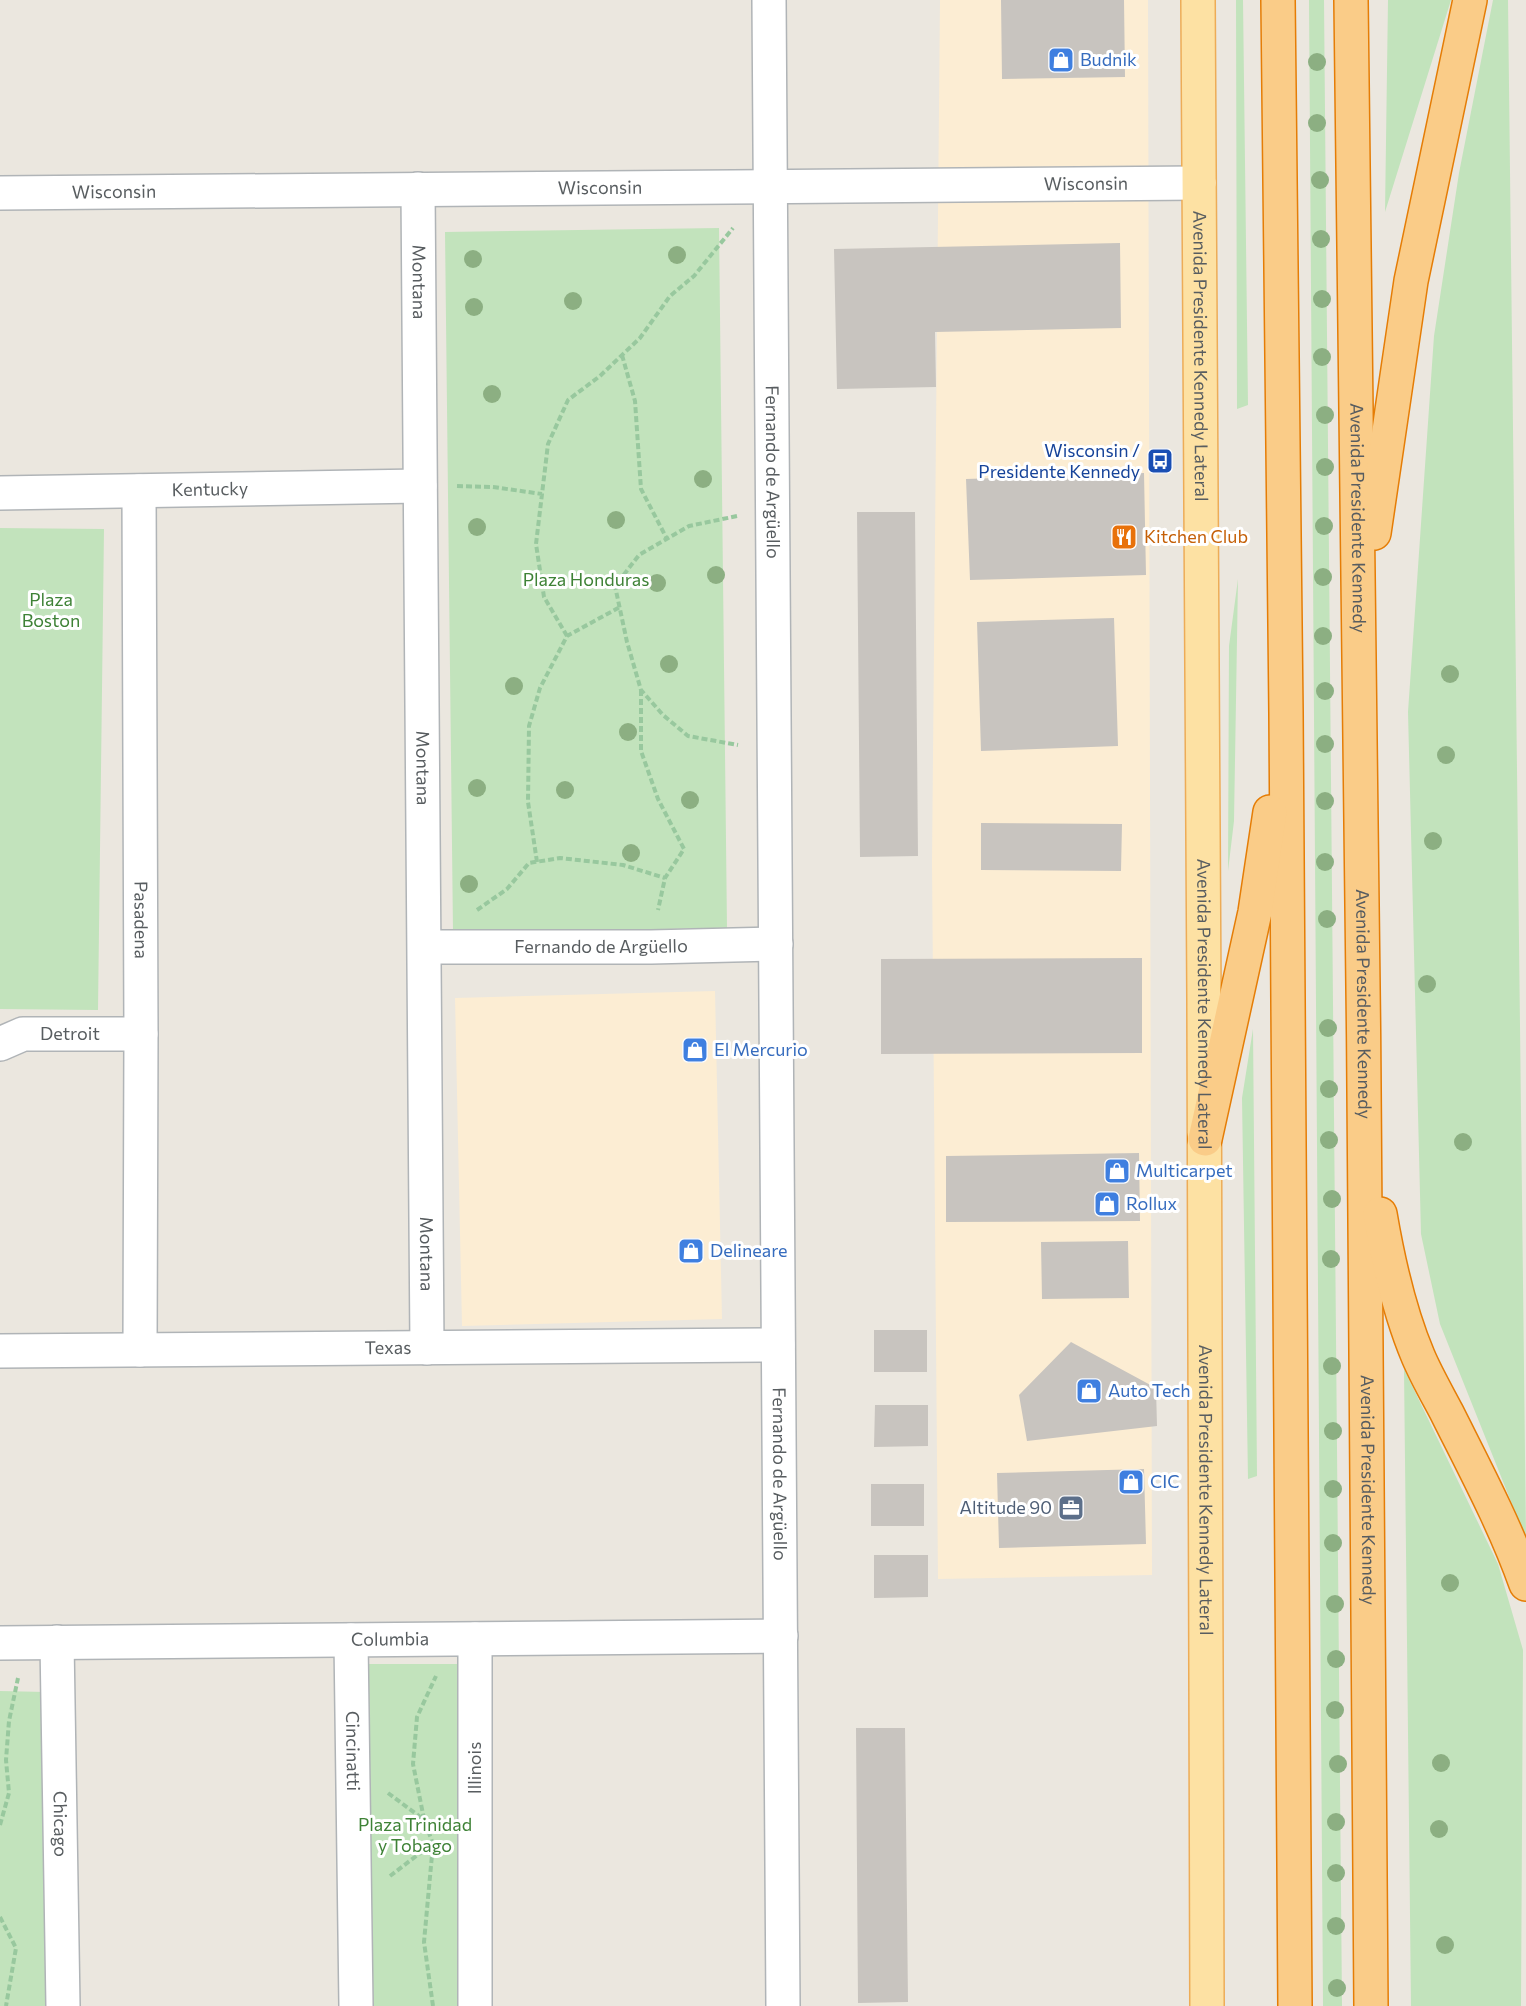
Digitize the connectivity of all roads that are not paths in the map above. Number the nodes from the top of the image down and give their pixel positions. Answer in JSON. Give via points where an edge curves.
{"nodes":[{"id":1,"x":769,"y":0,"type":"edge"},
{"id":2,"x":1198,"y":0,"type":"edge"},
{"id":3,"x":1278,"y":0,"type":"edge"},
{"id":4,"x":1351,"y":0,"type":"edge"},
{"id":5,"x":1470,"y":0,"type":"edge"},
{"id":6,"x":1199,"y":183,"type":"junction"},
{"id":7,"x":418,"y":189,"type":"junction"},
{"id":8,"x":0,"y":192,"type":"edge"},
{"id":9,"x":771,"y":202,"type":"junction"},
{"id":10,"x":420,"y":486,"type":"junction"},
{"id":11,"x":139,"y":491,"type":"junction"},
{"id":12,"x":0,"y":493,"type":"edge"},
{"id":13,"x":1359,"y":633,"type":"junction"},
{"id":14,"x":1286,"y":713,"type":"junction"},
{"id":15,"x":776,"y":944,"type":"junction"},
{"id":16,"x":425,"y":947,"type":"junction"},
{"id":17,"x":141,"y":1034,"type":"junction"},
{"id":18,"x":0,"y":1044,"type":"edge"},
{"id":19,"x":1364,"y":1116,"type":"junction"},
{"id":20,"x":1205,"y":1138,"type":"junction"},
{"id":21,"x":778,"y":1345,"type":"junction"},
{"id":22,"x":427,"y":1348,"type":"junction"},
{"id":23,"x":140,"y":1350,"type":"junction"},
{"id":24,"x":0,"y":1351,"type":"edge"},
{"id":25,"x":1526,"y":1584,"type":"edge"},
{"id":26,"x":780,"y":1636,"type":"junction"},
{"id":27,"x":465,"y":1639,"type":"junction"},
{"id":28,"x":351,"y":1640,"type":"junction"},
{"id":29,"x":28,"y":1642,"type":"edge"},
{"id":30,"x":63,"y":2006,"type":"edge"},
{"id":31,"x":356,"y":2006,"type":"edge"},
{"id":32,"x":475,"y":2006,"type":"edge"},
{"id":33,"x":783,"y":2006,"type":"edge"},
{"id":34,"x":1207,"y":2006,"type":"edge"},
{"id":35,"x":1295,"y":2006,"type":"edge"},
{"id":36,"x":1371,"y":2006,"type":"edge"}],
"edges":[{"from":1,"to":9,"type":"street","name":"Fernando de Argüello"},
{"from":2,"to":6,"type":"main road","name":"Avenida Presidente Kennedy Lateral"},
{"from":3,"to":14,"type":"highway"},
{"from":4,"to":13,"type":"highway","name":"Avenida Presidente Kennedy"},
{"from":5,"to":13,"type":"highway","via":[[1411,281]]},
{"from":6,"to":9,"type":"street","name":"Wisconsin"},
{"from":6,"to":20,"type":"main road","name":"Avenida Presidente Kennedy Lateral"},
{"from":7,"to":8,"type":"street","name":"Wisconsin"},
{"from":7,"to":9,"type":"street","name":"Wisconsin"},
{"from":7,"to":10,"type":"street","name":"Montana"},
{"from":9,"to":15,"type":"street","name":"Fernando de Argüello"},
{"from":10,"to":11,"type":"street","name":"Kentucky"},
{"from":10,"to":16,"type":"street","name":"Montana"},
{"from":11,"to":12,"type":"street","name":"Kentucky"},
{"from":11,"to":17,"type":"street","name":"Pasadena"},
{"from":13,"to":19,"type":"highway","name":"Avenida Presidente Kennedy"},
{"from":14,"to":20,"type":"highway","via":[[1255,912]]},
{"from":14,"to":35,"type":"highway"},
{"from":15,"to":16,"type":"street","name":"Fernando de Argüello"},
{"from":15,"to":21,"type":"street","name":"Fernando de Argüello"},
{"from":16,"to":22,"type":"street","name":"Montana"},
{"from":17,"to":18,"type":"street","name":"Detroit","via":[[22,1034]]},
{"from":17,"to":23,"type":"street","name":"Pasadena"},
{"from":19,"to":25,"type":"highway","via":[[1385,1247],[1418,1355],[1485,1490]]},
{"from":19,"to":36,"type":"highway","name":"Avenida Presidente Kennedy"},
{"from":20,"to":34,"type":"main road","name":"Avenida Presidente Kennedy Lateral"},
{"from":21,"to":22,"type":"street","name":"Texas"},
{"from":21,"to":26,"type":"street","name":"Fernando de Argüello"},
{"from":22,"to":23,"type":"street","name":"Texas"},
{"from":23,"to":24,"type":"street","name":"Texas"},
{"from":26,"to":27,"type":"street","name":"Columbia"},
{"from":26,"to":33,"type":"street","name":"Fernando de Argüello"},
{"from":27,"to":28,"type":"street","name":"Columbia"},
{"from":27,"to":32,"type":"street","name":"Illinois"},
{"from":28,"to":29,"type":"street","name":"Columbia"},
{"from":28,"to":31,"type":"street","name":"Cincinatti"},
{"from":29,"to":30,"type":"street","name":"Chicago"}]}
